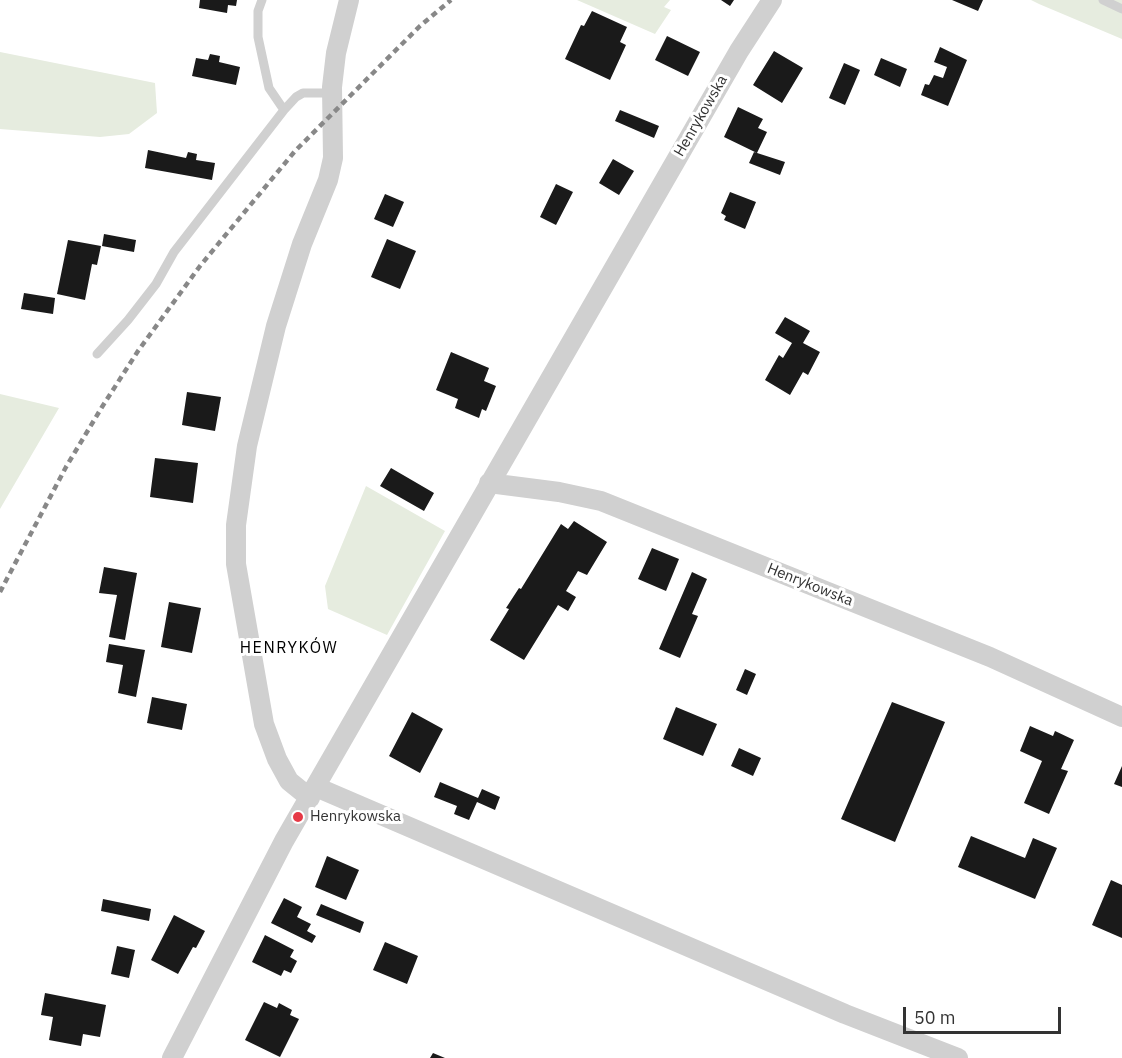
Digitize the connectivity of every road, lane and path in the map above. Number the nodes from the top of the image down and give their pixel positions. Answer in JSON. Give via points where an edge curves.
{"nodes":[{"id":1,"x":262,"y":0,"type":"edge"},
{"id":2,"x":349,"y":0,"type":"edge"},
{"id":3,"x":772,"y":0,"type":"edge"},
{"id":4,"x":1103,"y":0,"type":"edge"},
{"id":5,"x":1122,"y":9,"type":"edge"},
{"id":6,"x":332,"y":93,"type":"junction"},
{"id":7,"x":284,"y":110,"type":"junction"},
{"id":8,"x":97,"y":354,"type":"dead end"},
{"id":9,"x":489,"y":483,"type":"junction"},
{"id":10,"x":1122,"y":717,"type":"edge"},
{"id":11,"x":313,"y":792,"type":"junction"},
{"id":12,"x":172,"y":1058,"type":"edge"},
{"id":13,"x":958,"y":1058,"type":"edge"}],
"edges":[{"from":1,"to":7,"type":"lane","via":[[258,37],[269,87]]},
{"from":2,"to":6,"type":"street","via":[[336,53]]},
{"from":3,"to":9,"type":"street","name":"Henrykowska"},
{"from":4,"to":5,"type":"lane"},
{"from":6,"to":7,"type":"lane","via":[[303,93]]},
{"from":6,"to":11,"type":"street","via":[[333,158],[276,326],[248,446],[236,525],[236,564],[264,724],[289,781]]},
{"from":7,"to":8,"type":"lane","via":[[174,252],[149,293]]},
{"from":9,"to":10,"type":"street","name":"Henrykowska","via":[[601,501],[990,657]]},
{"from":9,"to":11,"type":"street","name":"Henrykowska"},
{"from":11,"to":12,"type":"street","name":"Henrykowska"},
{"from":11,"to":13,"type":"street"}]}
